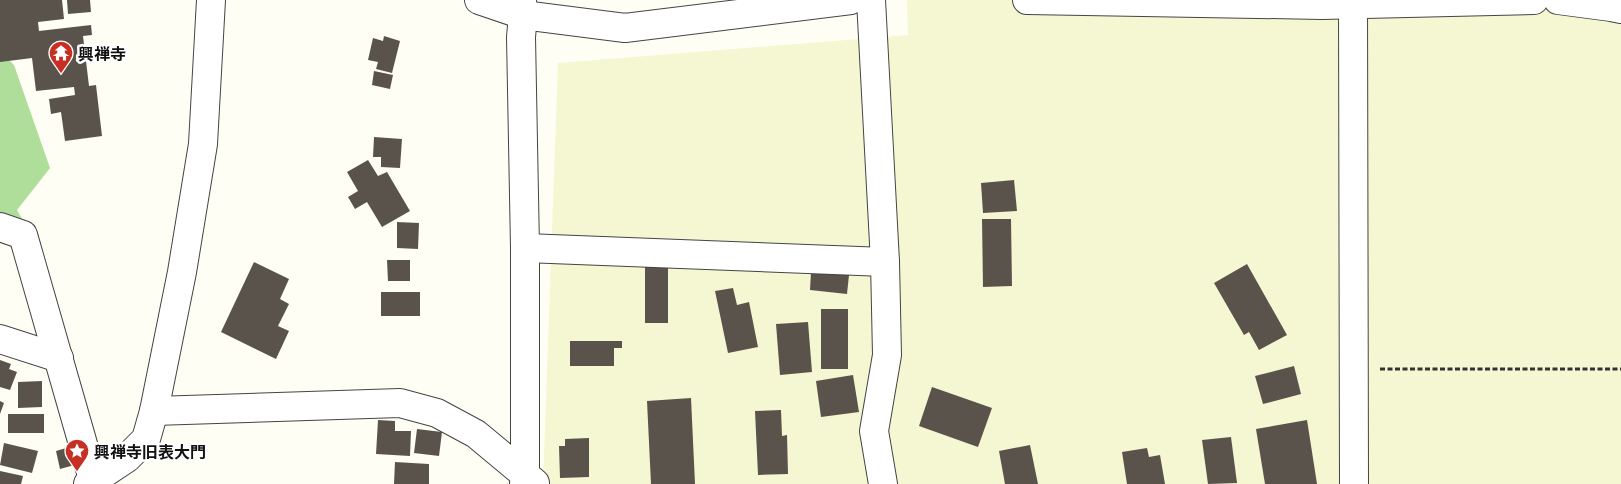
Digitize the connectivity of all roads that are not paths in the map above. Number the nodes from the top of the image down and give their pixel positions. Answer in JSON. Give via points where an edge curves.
{"nodes":[{"id":1,"x":210,"y":0,"type":"edge"},
{"id":2,"x":479,"y":0,"type":"edge"},
{"id":3,"x":851,"y":0,"type":"edge"},
{"id":4,"x":871,"y":0,"type":"edge"},
{"id":5,"x":1027,"y":0,"type":"edge"},
{"id":6,"x":1534,"y":0,"type":"edge"},
{"id":7,"x":1558,"y":0,"type":"edge"},
{"id":8,"x":1354,"y":2,"type":"edge"},
{"id":9,"x":522,"y":8,"type":"edge"},
{"id":10,"x":1621,"y":10,"type":"edge"},
{"id":11,"x":0,"y":227,"type":"edge"},
{"id":12,"x":525,"y":248,"type":"junction"},
{"id":13,"x":885,"y":262,"type":"junction"},
{"id":14,"x":0,"y":339,"type":"edge"},
{"id":15,"x":59,"y":358,"type":"junction"},
{"id":16,"x":154,"y":410,"type":"junction"},
{"id":17,"x":528,"y":481,"type":"edge"},
{"id":18,"x":91,"y":482,"type":"edge"},
{"id":19,"x":883,"y":484,"type":"edge"},
{"id":20,"x":1354,"y":484,"type":"edge"}],
"edges":[{"from":1,"to":16,"type":"street","via":[[203,144],[182,272]]},
{"from":2,"to":9,"type":"street"},
{"from":3,"to":9,"type":"street","via":[[625,28]]},
{"from":4,"to":13,"type":"street"},
{"from":5,"to":8,"type":"street","via":[[1322,5]]},
{"from":6,"to":8,"type":"street"},
{"from":7,"to":10,"type":"street"},
{"from":8,"to":20,"type":"street"},
{"from":9,"to":12,"type":"street"},
{"from":11,"to":15,"type":"street","via":[[23,235]]},
{"from":12,"to":13,"type":"street"},
{"from":12,"to":17,"type":"street"},
{"from":13,"to":19,"type":"street","via":[[887,355],[874,431]]},
{"from":14,"to":15,"type":"street"},
{"from":15,"to":18,"type":"street"},
{"from":16,"to":17,"type":"street","via":[[400,403],[437,413],[476,434]]},
{"from":16,"to":18,"type":"street","via":[[146,439],[126,458]]}]}
